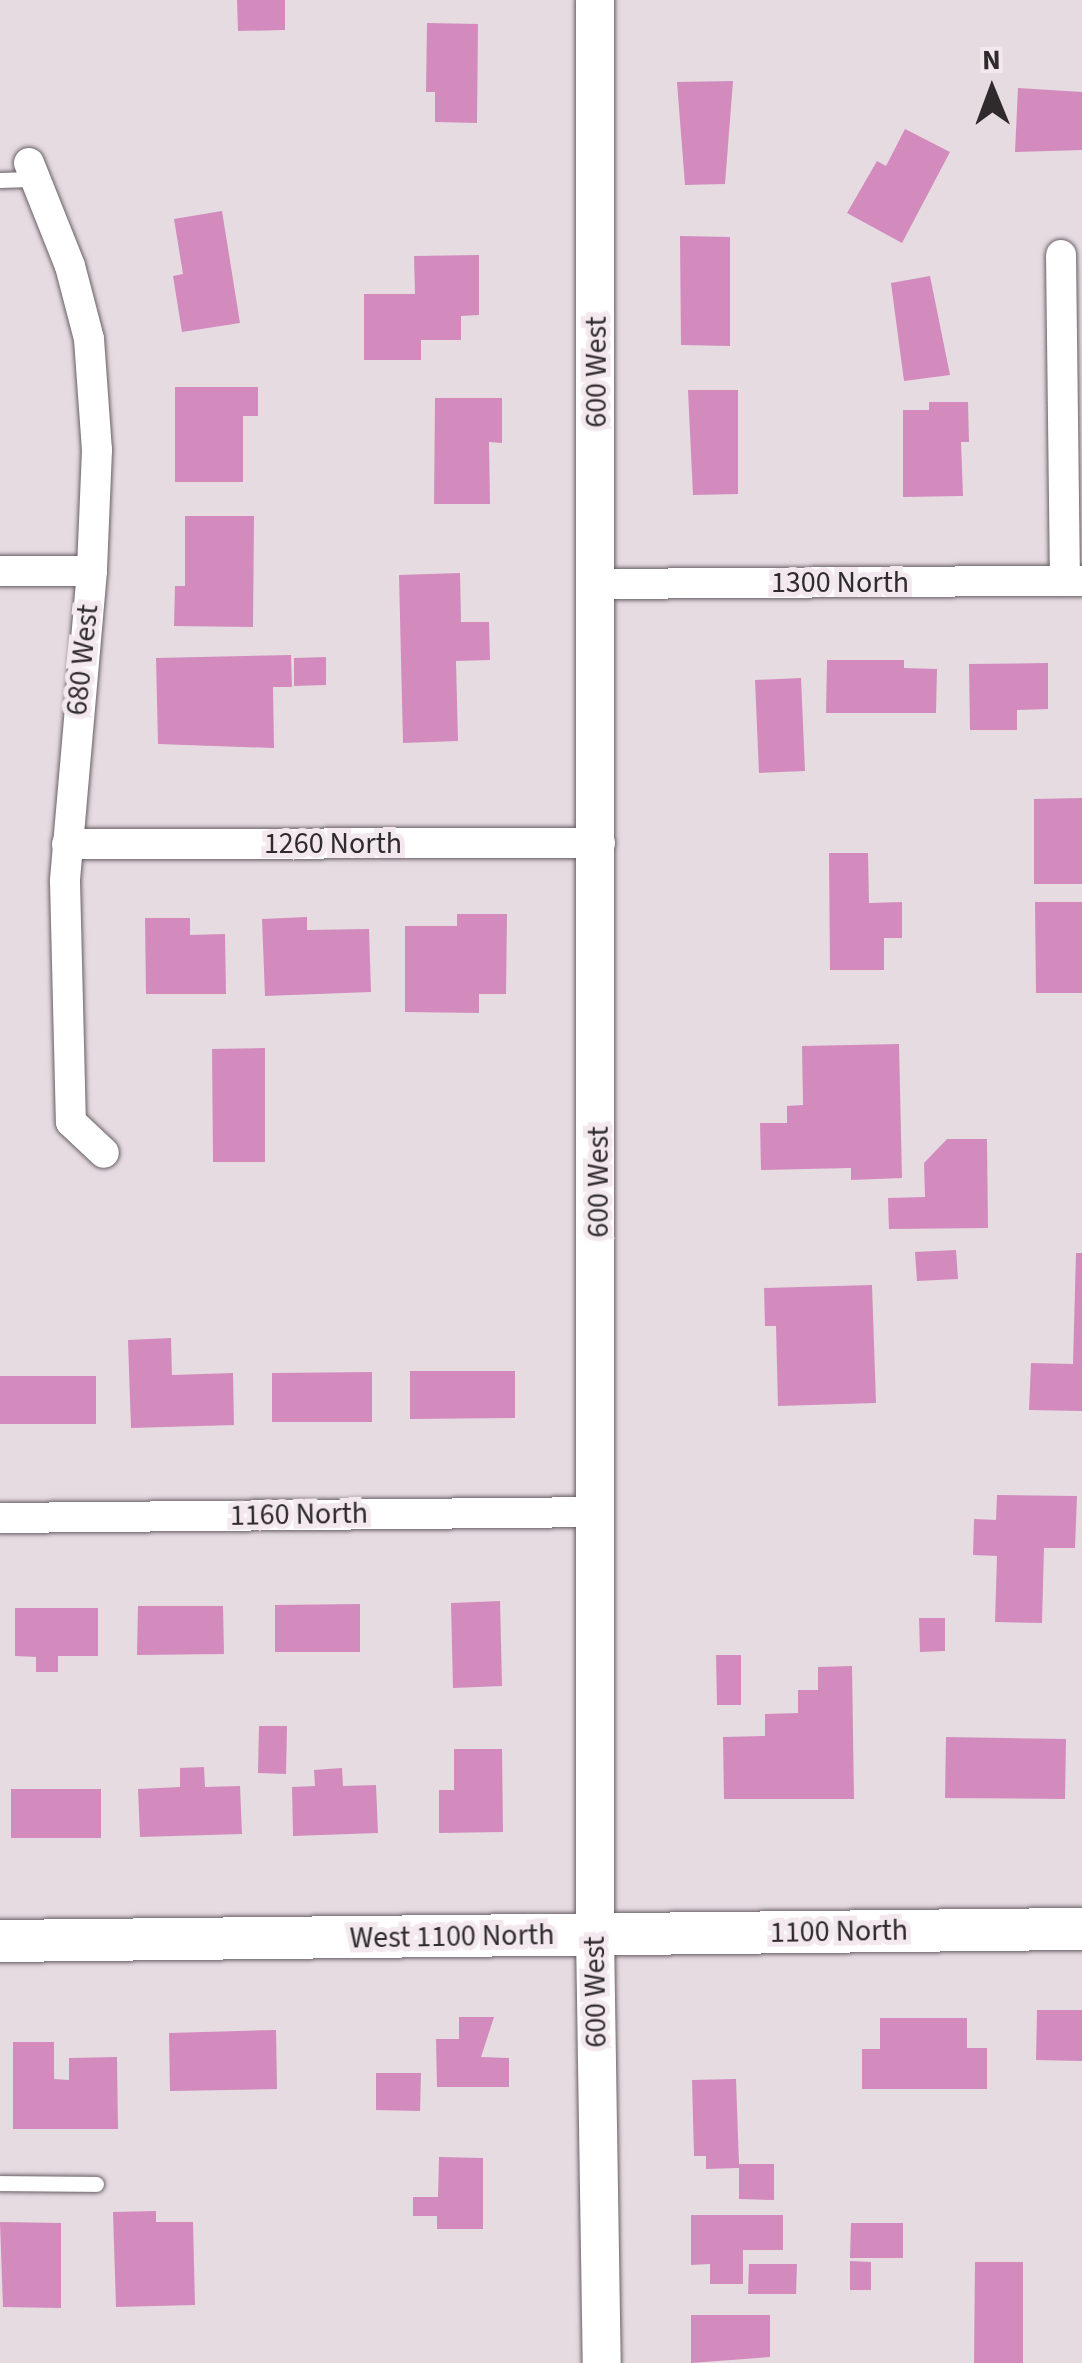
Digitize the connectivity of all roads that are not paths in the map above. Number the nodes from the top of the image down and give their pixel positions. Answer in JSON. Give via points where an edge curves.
{"nodes":[{"id":1,"x":595,"y":0,"type":"edge"},
{"id":2,"x":32,"y":171,"type":"joint"},
{"id":3,"x":0,"y":180,"type":"edge"},
{"id":4,"x":1061,"y":255,"type":"dead end"},
{"id":5,"x":92,"y":570,"type":"junction"},
{"id":6,"x":0,"y":571,"type":"edge"},
{"id":7,"x":1074,"y":581,"type":"edge"},
{"id":8,"x":598,"y":584,"type":"junction"},
{"id":9,"x":600,"y":843,"type":"junction"},
{"id":10,"x":66,"y":844,"type":"junction"},
{"id":11,"x":104,"y":1153,"type":"dead end"},
{"id":12,"x":598,"y":1512,"type":"junction"},
{"id":13,"x":0,"y":1518,"type":"edge"},
{"id":14,"x":1082,"y":1929,"type":"edge"},
{"id":15,"x":595,"y":1936,"type":"junction"},
{"id":16,"x":0,"y":1941,"type":"edge"},
{"id":17,"x":0,"y":2183,"type":"edge"},
{"id":18,"x":96,"y":2184,"type":"dead end"},
{"id":19,"x":602,"y":2363,"type":"edge"}],
"edges":[{"from":1,"to":8,"type":"street","name":"600 West"},
{"from":2,"to":3,"type":"lane"},
{"from":2,"to":5,"type":"street","name":"680 West","via":[[70,266],[89,338],[97,450]]},
{"from":4,"to":7,"type":"street"},
{"from":5,"to":6,"type":"street"},
{"from":5,"to":10,"type":"street","name":"680 West"},
{"from":7,"to":8,"type":"street","name":"1300 North"},
{"from":8,"to":9,"type":"street","name":"600 West"},
{"from":9,"to":10,"type":"street","name":"1260 North"},
{"from":9,"to":12,"type":"street","name":"600 West"},
{"from":10,"to":11,"type":"street","name":"680 West","via":[[71,1122]]},
{"from":12,"to":13,"type":"street","name":"1160 North"},
{"from":12,"to":15,"type":"street","name":"600 West"},
{"from":14,"to":15,"type":"main road","name":"1100 North"},
{"from":15,"to":16,"type":"main road","name":"West 1100 North"},
{"from":15,"to":19,"type":"street","name":"600 West"},
{"from":17,"to":18,"type":"lane"}]}
